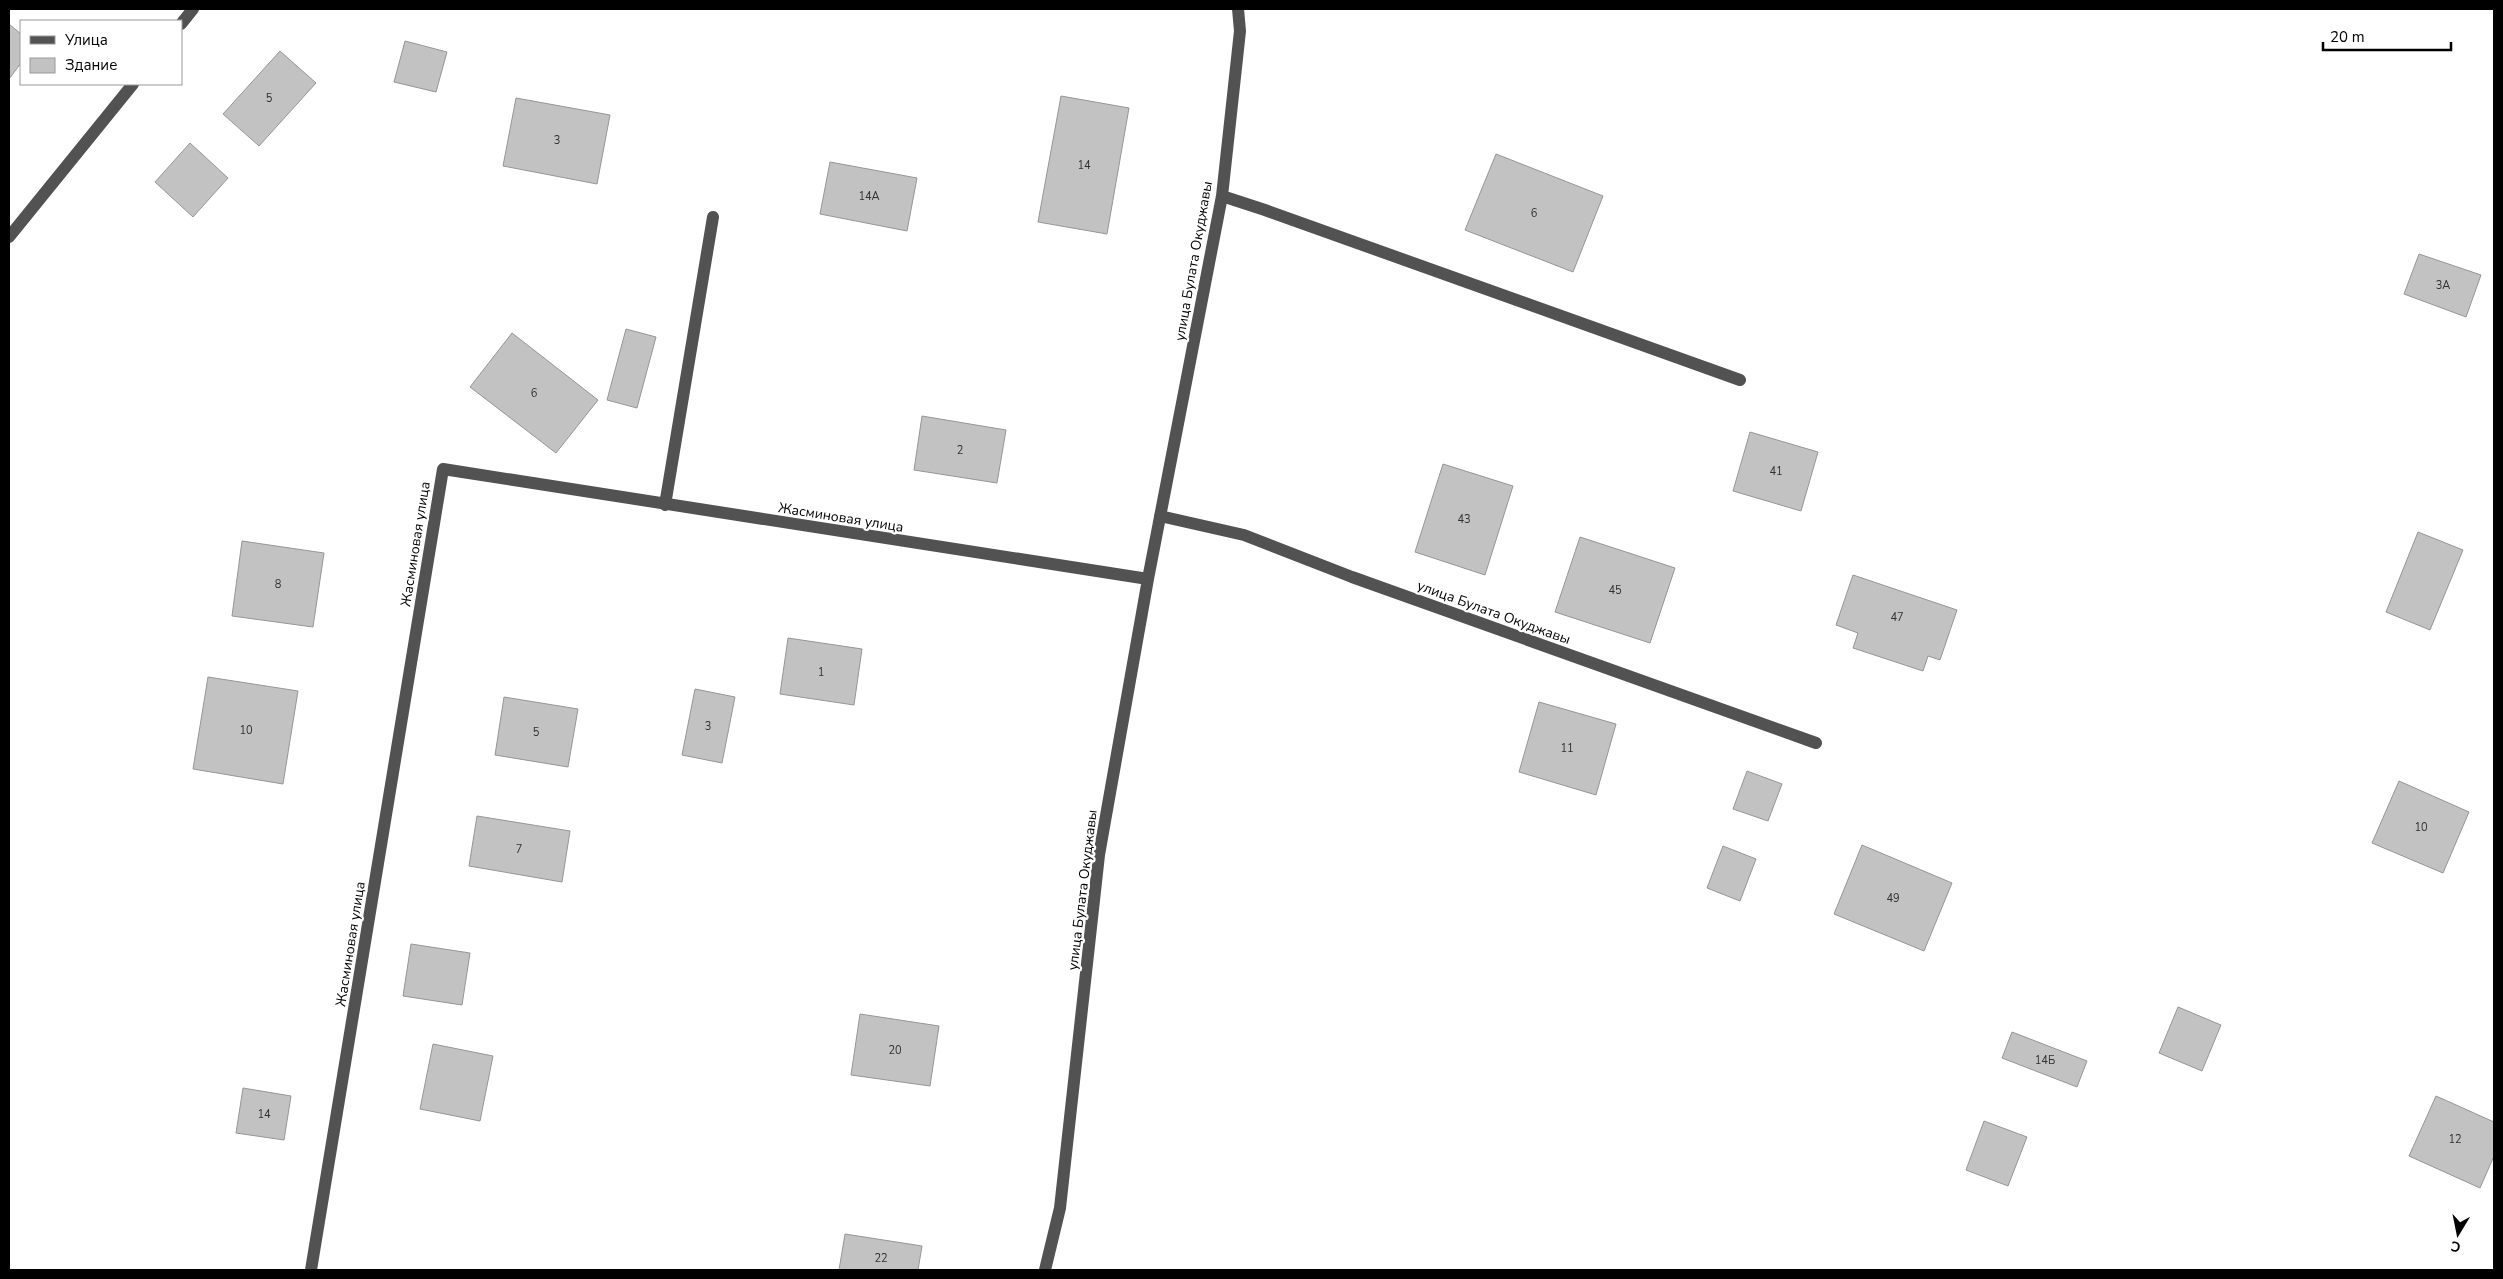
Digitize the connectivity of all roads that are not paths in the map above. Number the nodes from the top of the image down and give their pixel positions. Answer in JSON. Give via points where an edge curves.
{"nodes":[{"id":1,"x":193,"y":9,"type":"edge"},
{"id":2,"x":1238,"y":9,"type":"edge"},
{"id":3,"x":182,"y":23,"type":"edge"},
{"id":4,"x":132,"y":85,"type":"edge"},
{"id":5,"x":1222,"y":196,"type":"junction"},
{"id":6,"x":713,"y":217,"type":"dead end"},
{"id":7,"x":9,"y":237,"type":"edge"},
{"id":8,"x":1740,"y":380,"type":"dead end"},
{"id":9,"x":665,"y":505,"type":"junction"},
{"id":10,"x":1160,"y":516,"type":"junction"},
{"id":11,"x":1148,"y":579,"type":"junction"},
{"id":12,"x":1816,"y":743,"type":"dead end"},
{"id":13,"x":311,"y":1270,"type":"edge"},
{"id":14,"x":1045,"y":1270,"type":"edge"}],
"edges":[{"from":1,"to":3,"type":"street"},
{"from":2,"to":5,"type":"street","name":"улица Булата Окуджавы","via":[[1240,31]]},
{"from":4,"to":7,"type":"street"},
{"from":5,"to":8,"type":"street"},
{"from":5,"to":10,"type":"street","name":"улица Булата Окуджавы"},
{"from":6,"to":9,"type":"street"},
{"from":9,"to":11,"type":"street","name":"Жасминовая улица"},
{"from":9,"to":13,"type":"street","name":"Жасминовая улица","via":[[443,469]]},
{"from":10,"to":11,"type":"street","name":"улица Булата Окуджавы"},
{"from":10,"to":12,"type":"street","name":"улица Булата Окуджавы","via":[[1244,535],[1352,577]]},
{"from":11,"to":14,"type":"street","name":"улица Булата Окуджавы","via":[[1099,855],[1060,1208]]}]}
